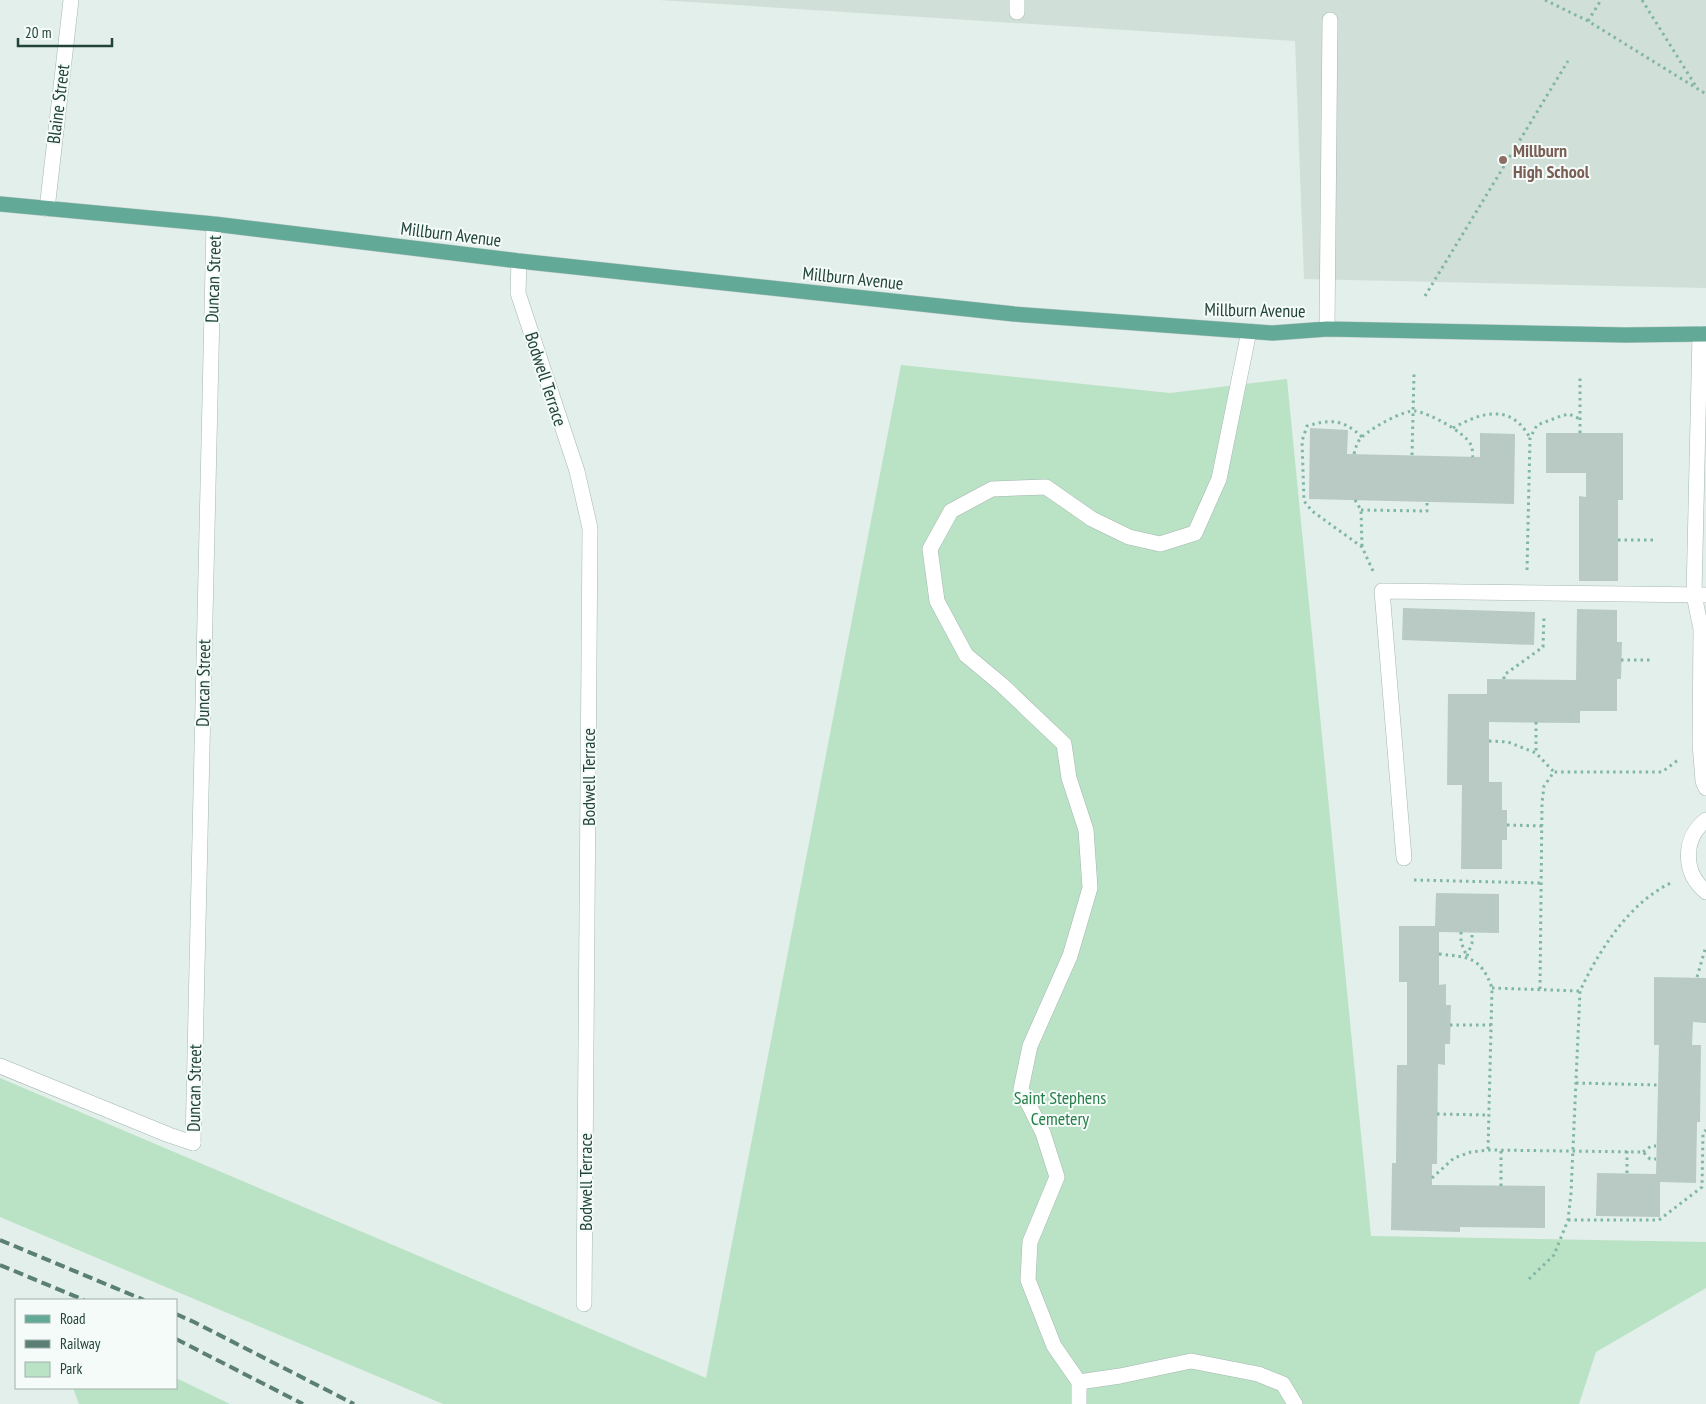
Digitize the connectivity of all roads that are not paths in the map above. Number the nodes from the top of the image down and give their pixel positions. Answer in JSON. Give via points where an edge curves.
{"nodes":[{"id":1,"x":71,"y":0,"type":"edge"},
{"id":2,"x":1330,"y":20,"type":"dead end"},
{"id":3,"x":0,"y":204,"type":"edge"},
{"id":4,"x":47,"y":209,"type":"junction"},
{"id":5,"x":214,"y":224,"type":"junction"},
{"id":6,"x":519,"y":261,"type":"junction"},
{"id":7,"x":1327,"y":329,"type":"junction"},
{"id":8,"x":1249,"y":331,"type":"junction"},
{"id":9,"x":1703,"y":334,"type":"edge"},
{"id":10,"x":1700,"y":595,"type":"edge"},
{"id":11,"x":1706,"y":788,"type":"edge"},
{"id":12,"x":1706,"y":820,"type":"edge"},
{"id":13,"x":1404,"y":858,"type":"road end"},
{"id":14,"x":1706,"y":892,"type":"edge"},
{"id":15,"x":0,"y":1066,"type":"edge"},
{"id":16,"x":584,"y":1304,"type":"dead end"},
{"id":17,"x":1079,"y":1382,"type":"junction"},
{"id":18,"x":1080,"y":1404,"type":"edge"},
{"id":19,"x":1295,"y":1404,"type":"edge"}],
"edges":[{"from":1,"to":4,"type":"street","name":"Blaine Street"},
{"from":2,"to":7,"type":"street"},
{"from":3,"to":4,"type":"main road","name":"Millburn Avenue"},
{"from":4,"to":5,"type":"main road","name":"Millburn Avenue"},
{"from":5,"to":6,"type":"main road","name":"Millburn Avenue"},
{"from":5,"to":15,"type":"street","name":"Duncan Street","via":[[193,1143]]},
{"from":6,"to":8,"type":"main road","name":"Millburn Avenue","via":[[1014,314]]},
{"from":6,"to":16,"type":"street","name":"Bodwell Terrace","via":[[518,293],[577,471],[590,528]]},
{"from":7,"to":8,"type":"main road","name":"Millburn Avenue"},
{"from":7,"to":9,"type":"main road","name":"Millburn Avenue"},
{"from":8,"to":17,"type":"street","via":[[1219,479],[1195,533],[1160,544],[1129,537],[1092,519],[1046,487],[992,489],[951,511],[930,548],[936,601],[966,655],[1064,744],[1069,778],[1086,830],[1090,888],[1070,956],[1030,1046],[1021,1089],[1043,1133],[1057,1178],[1030,1242],[1028,1280],[1054,1346]]},
{"from":9,"to":10,"type":"street"},
{"from":10,"to":11,"type":"street","via":[[1700,744]]},
{"from":10,"to":13,"type":"street","via":[[1382,592]]},
{"from":12,"to":14,"type":"street","via":[[1694,832],[1688,860],[1691,874]]},
{"from":17,"to":18,"type":"street"},
{"from":17,"to":19,"type":"street","via":[[1191,1361],[1258,1374],[1283,1384]]}]}
